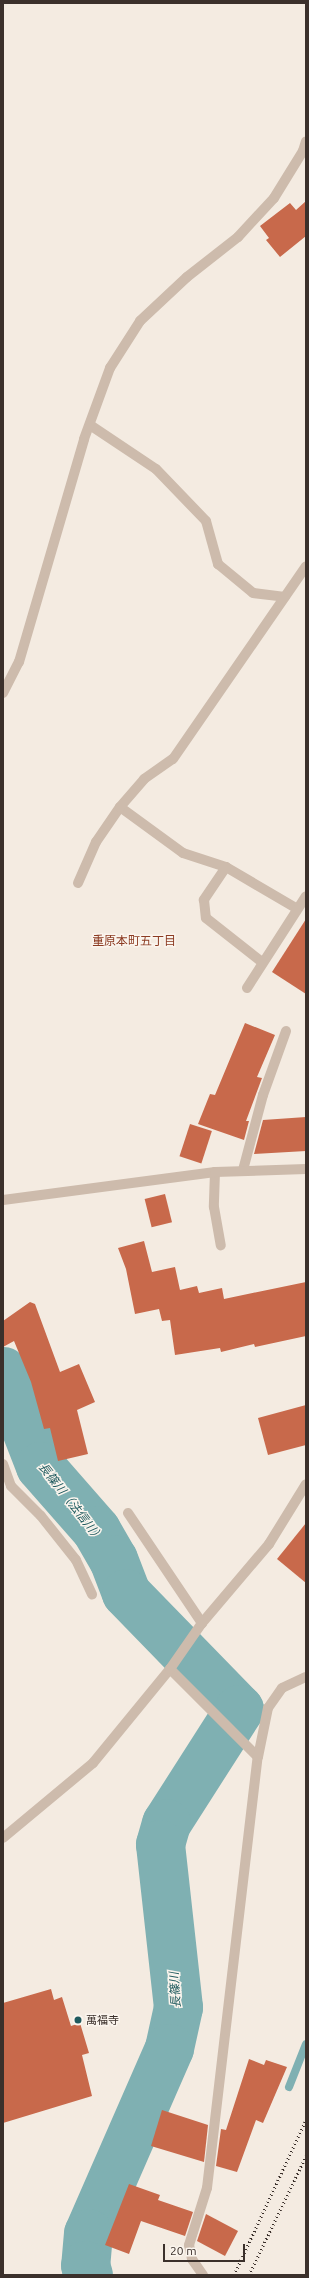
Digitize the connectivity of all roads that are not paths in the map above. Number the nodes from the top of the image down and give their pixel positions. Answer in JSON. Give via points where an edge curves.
{"nodes":[{"id":1,"x":306,"y":141,"type":"edge"},
{"id":2,"x":90,"y":425,"type":"junction"},
{"id":3,"x":306,"y":566,"type":"edge"},
{"id":4,"x":284,"y":597,"type":"junction"},
{"id":5,"x":3,"y":693,"type":"edge"},
{"id":6,"x":120,"y":808,"type":"junction"},
{"id":7,"x":226,"y":868,"type":"junction"},
{"id":8,"x":78,"y":883,"type":"dead end"},
{"id":9,"x":306,"y":896,"type":"edge"},
{"id":10,"x":296,"y":908,"type":"junction"},
{"id":11,"x":262,"y":962,"type":"junction"},
{"id":12,"x":247,"y":988,"type":"dead end"},
{"id":13,"x":286,"y":1032,"type":"dead end"},
{"id":14,"x":306,"y":1169,"type":"edge"},
{"id":15,"x":243,"y":1170,"type":"junction"},
{"id":16,"x":215,"y":1172,"type":"junction"},
{"id":17,"x":3,"y":1200,"type":"edge"},
{"id":18,"x":221,"y":1245,"type":"dead end"},
{"id":19,"x":3,"y":1464,"type":"edge"},
{"id":20,"x":306,"y":1484,"type":"edge"},
{"id":21,"x":128,"y":1513,"type":"dead end"},
{"id":22,"x":92,"y":1595,"type":"dead end"},
{"id":23,"x":202,"y":1623,"type":"junction"},
{"id":24,"x":170,"y":1669,"type":"junction"},
{"id":25,"x":306,"y":1677,"type":"edge"},
{"id":26,"x":258,"y":1757,"type":"junction"},
{"id":27,"x":3,"y":1838,"type":"edge"},
{"id":28,"x":203,"y":2275,"type":"edge"}],
"edges":[{"from":1,"to":2,"type":"street","via":[[303,151],[274,198],[238,236],[187,277],[140,321],[110,368]]},
{"from":2,"to":4,"type":"street","via":[[156,469],[206,521],[218,564],[253,593]]},
{"from":2,"to":5,"type":"street","via":[[19,662]]},
{"from":3,"to":4,"type":"street"},
{"from":4,"to":6,"type":"street","via":[[173,759],[144,779]]},
{"from":6,"to":7,"type":"street","via":[[183,853]]},
{"from":6,"to":8,"type":"street","via":[[96,842]]},
{"from":7,"to":10,"type":"street"},
{"from":7,"to":11,"type":"street","via":[[204,900],[206,918]]},
{"from":9,"to":10,"type":"street"},
{"from":10,"to":11,"type":"street"},
{"from":11,"to":12,"type":"street"},
{"from":13,"to":15,"type":"street","via":[[263,1095]]},
{"from":14,"to":15,"type":"street"},
{"from":15,"to":16,"type":"street"},
{"from":16,"to":17,"type":"street"},
{"from":16,"to":18,"type":"street","via":[[214,1207]]},
{"from":19,"to":22,"type":"street","via":[[11,1486],[41,1516],[76,1560]]},
{"from":20,"to":23,"type":"street","via":[[269,1544]]},
{"from":21,"to":23,"type":"street"},
{"from":23,"to":24,"type":"street"},
{"from":24,"to":26,"type":"street"},
{"from":24,"to":27,"type":"street","via":[[93,1763]]},
{"from":25,"to":26,"type":"street","via":[[282,1688],[268,1708]]},
{"from":26,"to":28,"type":"street","via":[[207,2188],[189,2245],[192,2259]]}]}
